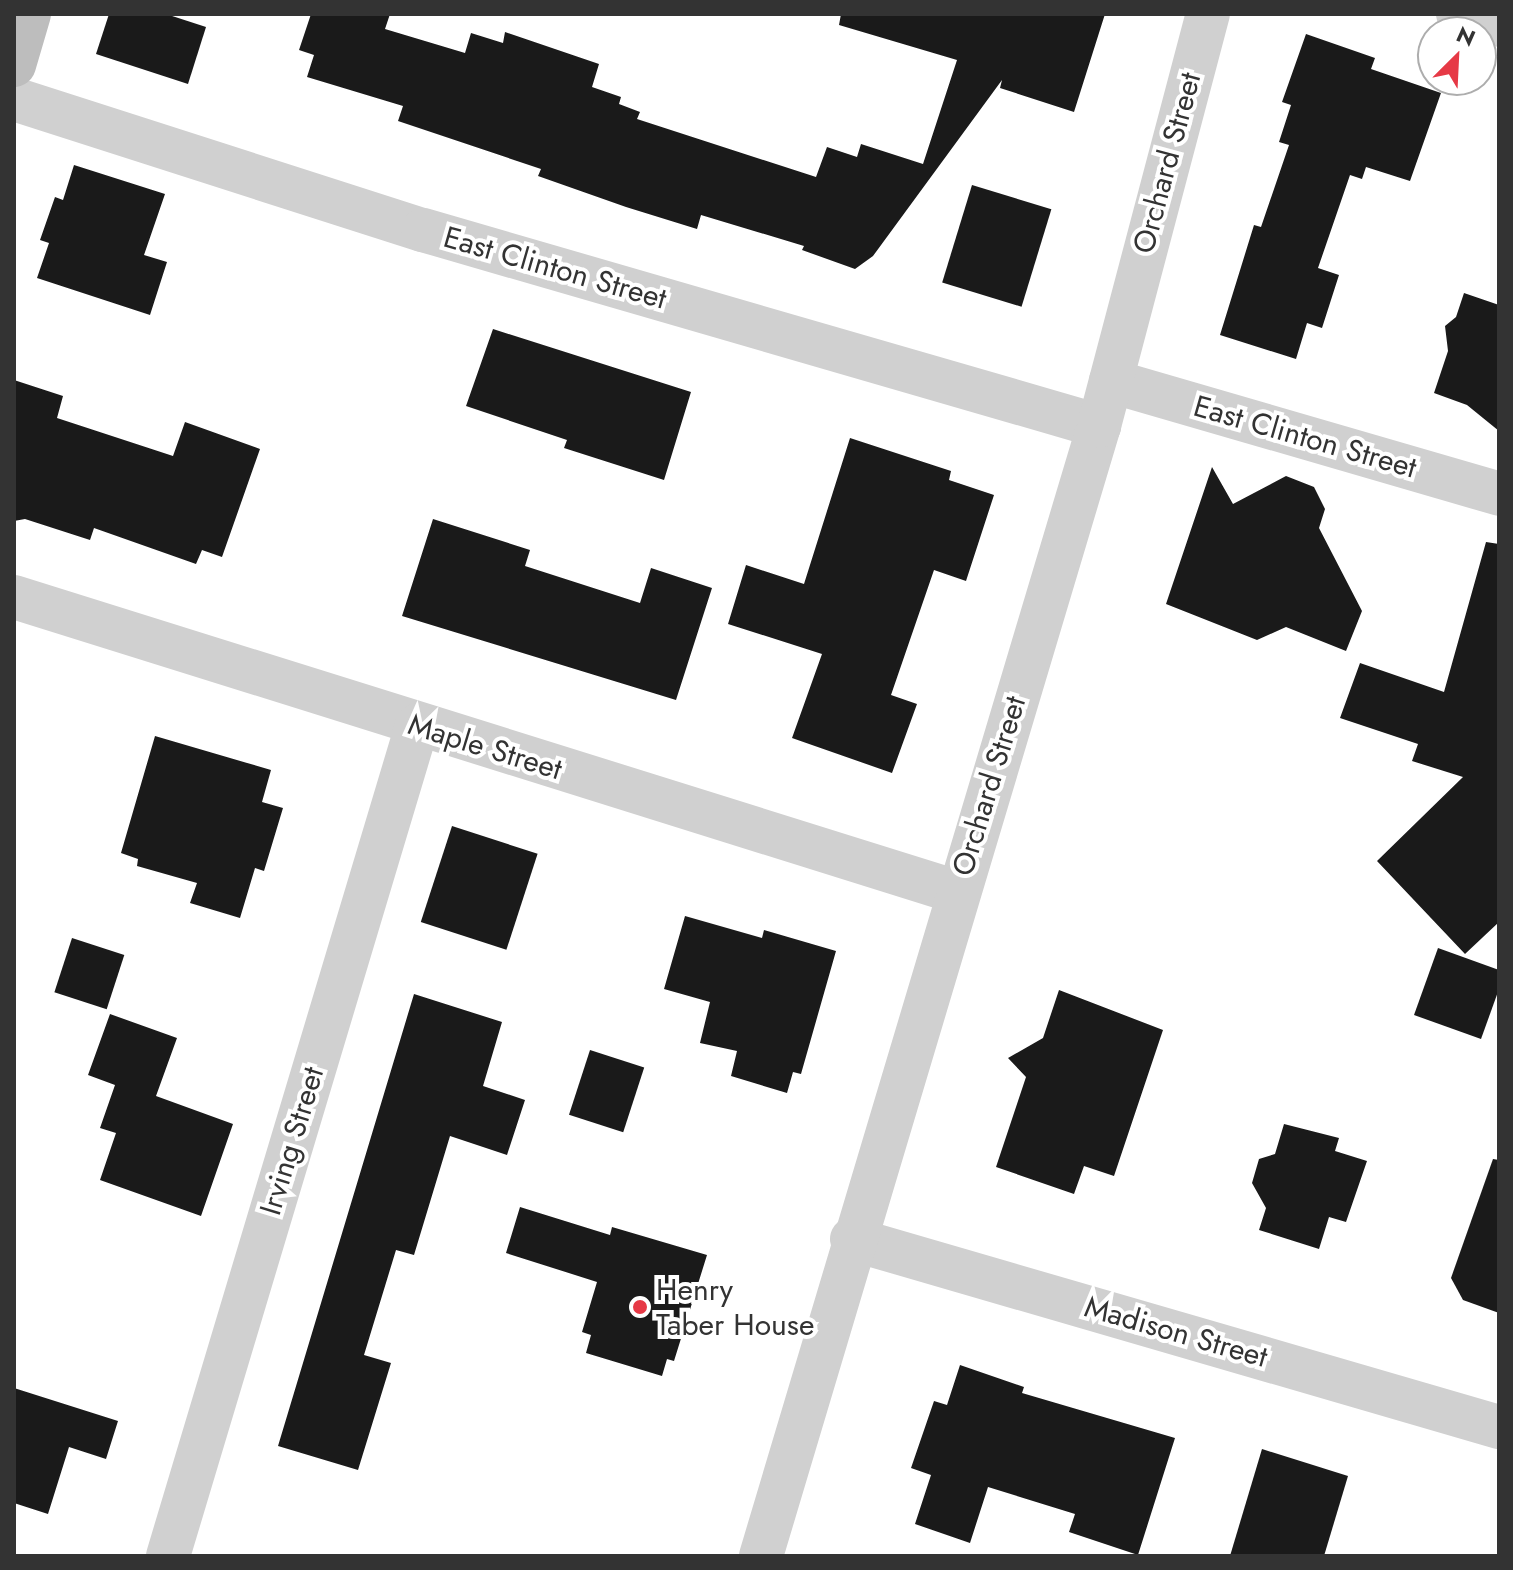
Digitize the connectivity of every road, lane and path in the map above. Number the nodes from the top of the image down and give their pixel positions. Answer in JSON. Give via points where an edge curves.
{"nodes":[{"id":1,"x":29,"y":14,"type":"edge"},
{"id":2,"x":1208,"y":14,"type":"edge"},
{"id":3,"x":1458,"y":14,"type":"edge"},
{"id":4,"x":1499,"y":25,"type":"edge"},
{"id":5,"x":14,"y":65,"type":"edge"},
{"id":6,"x":14,"y":99,"type":"edge"},
{"id":7,"x":1111,"y":381,"type":"junction"},
{"id":8,"x":1099,"y":426,"type":"junction"},
{"id":9,"x":1499,"y":494,"type":"edge"},
{"id":10,"x":14,"y":597,"type":"edge"},
{"id":11,"x":417,"y":726,"type":"junction"},
{"id":12,"x":957,"y":892,"type":"junction"},
{"id":13,"x":852,"y":1239,"type":"junction"},
{"id":14,"x":1499,"y":1427,"type":"edge"},
{"id":15,"x":168,"y":1556,"type":"edge"},
{"id":16,"x":761,"y":1556,"type":"edge"}],
"edges":[{"from":1,"to":5,"type":"main road"},
{"from":2,"to":7,"type":"street","name":"Orchard Street"},
{"from":3,"to":4,"type":"street"},
{"from":6,"to":8,"type":"street","name":"East Clinton Street","via":[[423,230]]},
{"from":7,"to":8,"type":"street","name":"Orchard Street"},
{"from":7,"to":9,"type":"street","name":"East Clinton Street"},
{"from":8,"to":12,"type":"street","name":"Orchard Street"},
{"from":10,"to":11,"type":"street","name":"Maple Street"},
{"from":11,"to":12,"type":"street","name":"Maple Street"},
{"from":11,"to":15,"type":"street","name":"Irving Street"},
{"from":12,"to":13,"type":"street","name":"Orchard Street"},
{"from":13,"to":14,"type":"street","name":"Madison Street"},
{"from":13,"to":16,"type":"street","name":"Orchard Street"}]}
